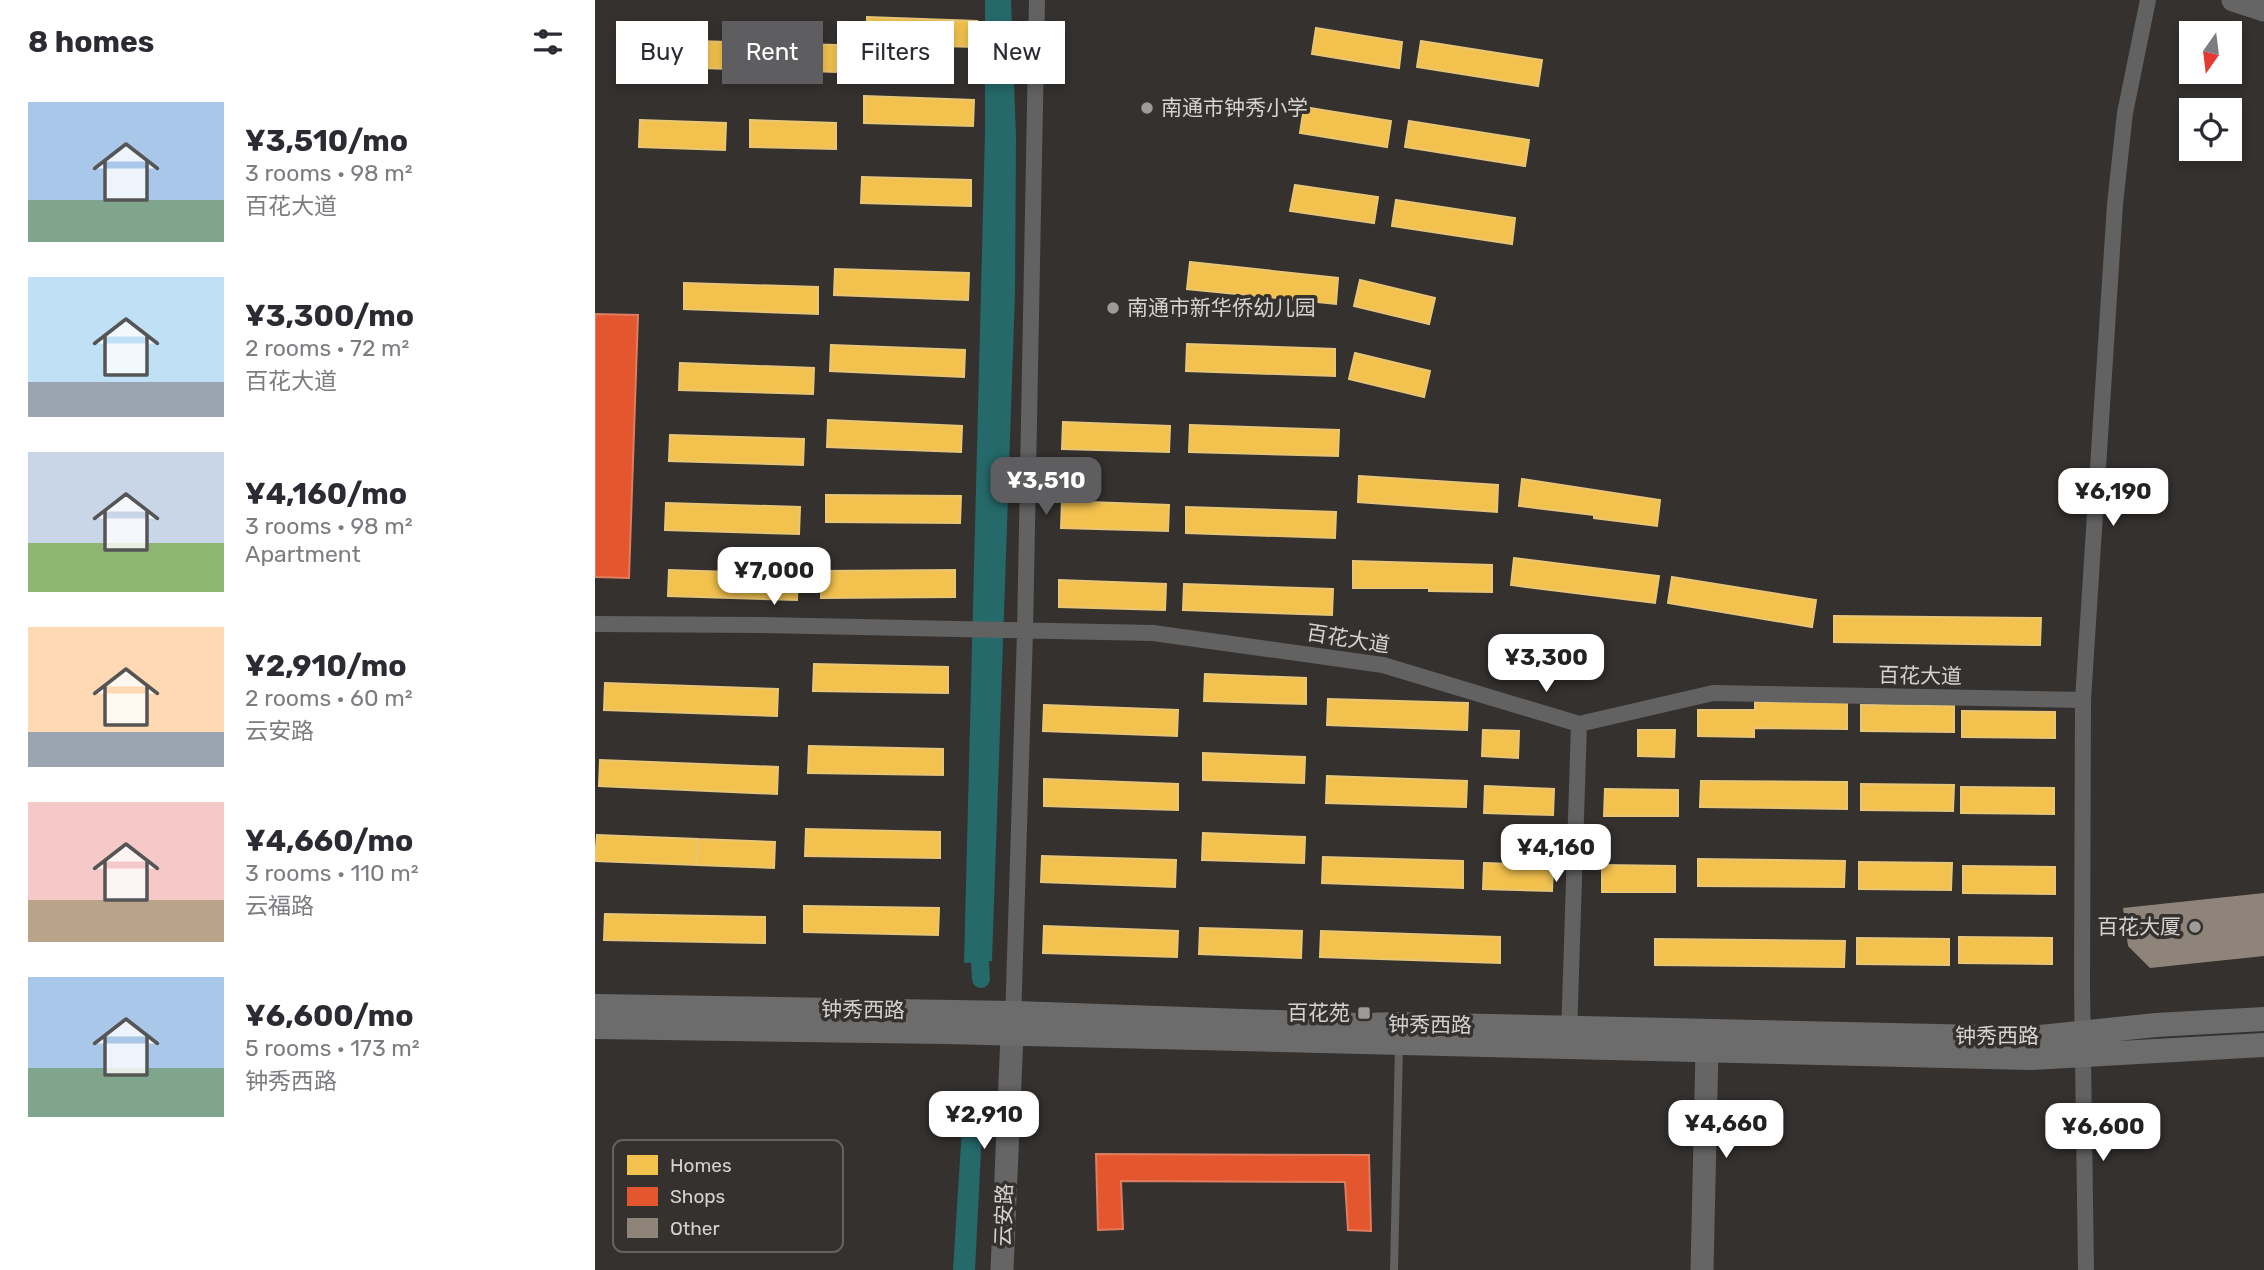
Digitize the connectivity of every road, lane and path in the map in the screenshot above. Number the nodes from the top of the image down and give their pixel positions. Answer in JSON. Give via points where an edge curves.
{"nodes":[{"id":1,"x":1037,"y":0,"type":"edge"},
{"id":2,"x":2148,"y":0,"type":"edge"},
{"id":3,"x":2233,"y":0,"type":"edge"},
{"id":4,"x":2264,"y":10,"type":"edge"},
{"id":5,"x":595,"y":624,"type":"edge"},
{"id":6,"x":1018,"y":631,"type":"junction"},
{"id":7,"x":2084,"y":700,"type":"junction"},
{"id":8,"x":1579,"y":724,"type":"junction"},
{"id":9,"x":595,"y":1006,"type":"edge"},
{"id":10,"x":2264,"y":1019,"type":"edge"},
{"id":11,"x":1013,"y":1024,"type":"junction"},
{"id":12,"x":595,"y":1027,"type":"edge"},
{"id":13,"x":1399,"y":1033,"type":"junction"},
{"id":14,"x":1569,"y":1037,"type":"junction"},
{"id":15,"x":2083,"y":1044,"type":"junction"},
{"id":16,"x":2264,"y":1045,"type":"edge"},
{"id":17,"x":1707,"y":1050,"type":"junction"},
{"id":18,"x":1002,"y":1270,"type":"edge"},
{"id":19,"x":1394,"y":1270,"type":"edge"},
{"id":20,"x":1702,"y":1270,"type":"edge"},
{"id":21,"x":2086,"y":1270,"type":"edge"}],
"edges":[{"from":1,"to":6,"type":"street"},
{"from":2,"to":7,"type":"street","via":[[2125,113],[2115,204]]},
{"from":3,"to":4,"type":"street"},
{"from":5,"to":6,"type":"street","name":"百花大道"},
{"from":6,"to":8,"type":"street","name":"百花大道","via":[[1153,633],[1383,664]]},
{"from":6,"to":11,"type":"street"},
{"from":7,"to":8,"type":"street","name":"百花大道","via":[[1713,693]]},
{"from":7,"to":15,"type":"street"},
{"from":8,"to":14,"type":"street"},
{"from":9,"to":11,"type":"main road","name":"钟秀西路"},
{"from":10,"to":15,"type":"main road","name":"钟秀西路"},
{"from":11,"to":12,"type":"main road","name":"钟秀西路"},
{"from":11,"to":13,"type":"main road","name":"钟秀西路"},
{"from":11,"to":18,"type":"street","name":"云安路"},
{"from":13,"to":14,"type":"main road","name":"钟秀西路"},
{"from":13,"to":19,"type":"lane"},
{"from":14,"to":15,"type":"main road","name":"钟秀西路","via":[[2029,1038]]},
{"from":14,"to":17,"type":"main road","name":"钟秀西路"},
{"from":15,"to":16,"type":"main road","name":"钟秀西路"},
{"from":15,"to":17,"type":"main road","name":"钟秀西路","via":[[2029,1058]]},
{"from":15,"to":21,"type":"street"},
{"from":17,"to":20,"type":"street"}]}
